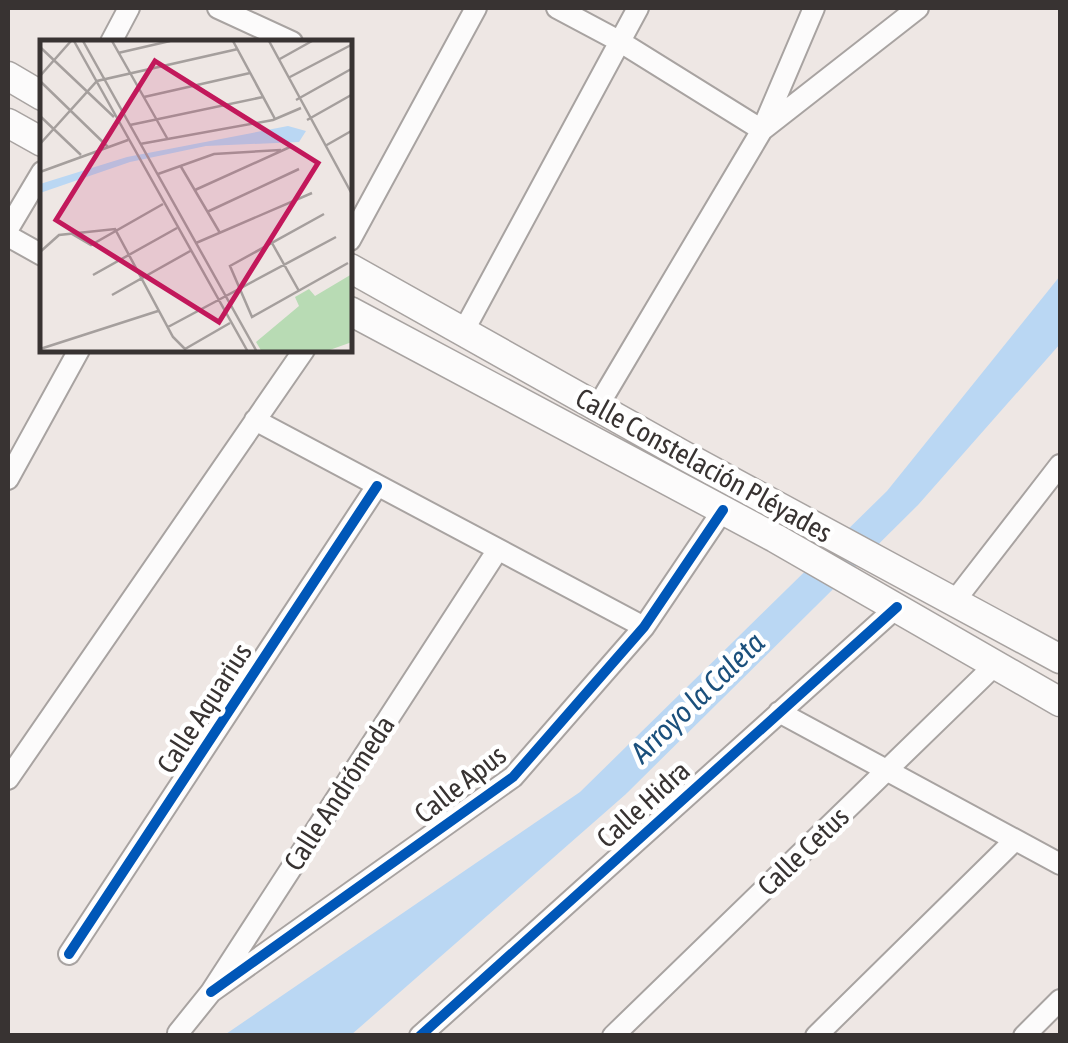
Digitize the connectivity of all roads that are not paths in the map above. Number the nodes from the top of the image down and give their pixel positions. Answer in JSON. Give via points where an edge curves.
{"nodes":[{"id":1,"x":129,"y":8,"type":"edge"},
{"id":2,"x":218,"y":8,"type":"edge"},
{"id":3,"x":476,"y":8,"type":"edge"},
{"id":4,"x":557,"y":8,"type":"edge"},
{"id":5,"x":638,"y":8,"type":"edge"},
{"id":6,"x":814,"y":8,"type":"edge"},
{"id":7,"x":918,"y":8,"type":"edge"},
{"id":8,"x":112,"y":40,"type":"edge"},
{"id":9,"x":288,"y":40,"type":"edge"},
{"id":10,"x":618,"y":42,"type":"junction"},
{"id":11,"x":8,"y":76,"type":"edge"},
{"id":12,"x":40,"y":95,"type":"edge"},
{"id":13,"x":8,"y":123,"type":"edge"},
{"id":14,"x":762,"y":130,"type":"junction"},
{"id":15,"x":40,"y":141,"type":"edge"},
{"id":16,"x":40,"y":176,"type":"edge"},
{"id":17,"x":8,"y":232,"type":"edge"},
{"id":18,"x":352,"y":236,"type":"edge"},
{"id":19,"x":40,"y":254,"type":"edge"},
{"id":20,"x":352,"y":269,"type":"edge"},
{"id":21,"x":352,"y":313,"type":"edge"},
{"id":22,"x":463,"y":332,"type":"junction"},
{"id":23,"x":78,"y":352,"type":"edge"},
{"id":24,"x":303,"y":352,"type":"edge"},
{"id":25,"x":598,"y":406,"type":"junction"},
{"id":26,"x":256,"y":420,"type":"junction"},
{"id":27,"x":1060,"y":465,"type":"edge"},
{"id":28,"x":8,"y":478,"type":"edge"},
{"id":29,"x":377,"y":486,"type":"junction"},
{"id":30,"x":1035,"y":496,"type":"junction"},
{"id":31,"x":1060,"y":501,"type":"edge"},
{"id":32,"x":723,"y":510,"type":"junction"},
{"id":33,"x":496,"y":550,"type":"junction"},
{"id":34,"x":952,"y":603,"type":"junction"},
{"id":35,"x":892,"y":604,"type":"junction"},
{"id":36,"x":644,"y":627,"type":"junction"},
{"id":37,"x":1054,"y":653,"type":"edge"},
{"id":38,"x":994,"y":666,"type":"junction"},
{"id":39,"x":1060,"y":702,"type":"edge"},
{"id":40,"x":779,"y":712,"type":"junction"},
{"id":41,"x":887,"y":770,"type":"junction"},
{"id":42,"x":8,"y":779,"type":"edge"},
{"id":43,"x":1015,"y":840,"type":"junction"},
{"id":44,"x":1060,"y":864,"type":"edge"},
{"id":45,"x":70,"y":954,"type":"dead end"},
{"id":46,"x":211,"y":992,"type":"junction"},
{"id":47,"x":1060,"y":1000,"type":"edge"},
{"id":48,"x":178,"y":1033,"type":"edge"},
{"id":49,"x":420,"y":1036,"type":"edge"},
{"id":50,"x":613,"y":1036,"type":"edge"},
{"id":51,"x":816,"y":1036,"type":"edge"},
{"id":52,"x":1024,"y":1036,"type":"edge"}],
"edges":[{"from":1,"to":8,"type":"street"},
{"from":2,"to":9,"type":"street"},
{"from":3,"to":18,"type":"street"},
{"from":4,"to":10,"type":"street"},
{"from":5,"to":10,"type":"street"},
{"from":6,"to":14,"type":"street"},
{"from":7,"to":14,"type":"street"},
{"from":10,"to":14,"type":"street"},
{"from":10,"to":22,"type":"street"},
{"from":11,"to":12,"type":"main road"},
{"from":13,"to":15,"type":"main road"},
{"from":14,"to":25,"type":"street"},
{"from":16,"to":17,"type":"street"},
{"from":17,"to":19,"type":"street"},
{"from":20,"to":22,"type":"main road","name":"Calle Constelación Pléyades"},
{"from":21,"to":32,"type":"main road","name":"Calle Constelación Pléyades"},
{"from":22,"to":25,"type":"main road","name":"Calle Constelación Pléyades"},
{"from":23,"to":28,"type":"street"},
{"from":24,"to":26,"type":"street"},
{"from":25,"to":34,"type":"main road","name":"Calle Constelación Pléyades"},
{"from":26,"to":29,"type":"street"},
{"from":26,"to":42,"type":"street"},
{"from":27,"to":30,"type":"street"},
{"from":29,"to":33,"type":"street"},
{"from":29,"to":45,"type":"street","name":"Calle Aquarius"},
{"from":30,"to":31,"type":"street"},
{"from":30,"to":34,"type":"street"},
{"from":32,"to":35,"type":"main road","name":"Calle Constelación Pléyades"},
{"from":32,"to":36,"type":"street","name":"Calle Apus"},
{"from":33,"to":36,"type":"street"},
{"from":33,"to":46,"type":"street","name":"Calle Andrómeda"},
{"from":34,"to":37,"type":"main road","name":"Calle Constelación Pléyades"},
{"from":35,"to":38,"type":"main road","name":"Calle Constelación Pléyades"},
{"from":35,"to":40,"type":"street","name":"Calle Hidra"},
{"from":36,"to":46,"type":"street","name":"Calle Apus","via":[[513,777]]},
{"from":38,"to":39,"type":"main road","name":"Calle Constelación Pléyades"},
{"from":38,"to":41,"type":"street","name":"Calle Cetus"},
{"from":40,"to":41,"type":"street"},
{"from":40,"to":49,"type":"street","name":"Calle Hidra"},
{"from":41,"to":43,"type":"street"},
{"from":41,"to":50,"type":"street","name":"Calle Cetus"},
{"from":43,"to":44,"type":"street"},
{"from":43,"to":51,"type":"street"},
{"from":46,"to":48,"type":"street","name":"Calle Andrómeda"},
{"from":47,"to":52,"type":"street"}]}
